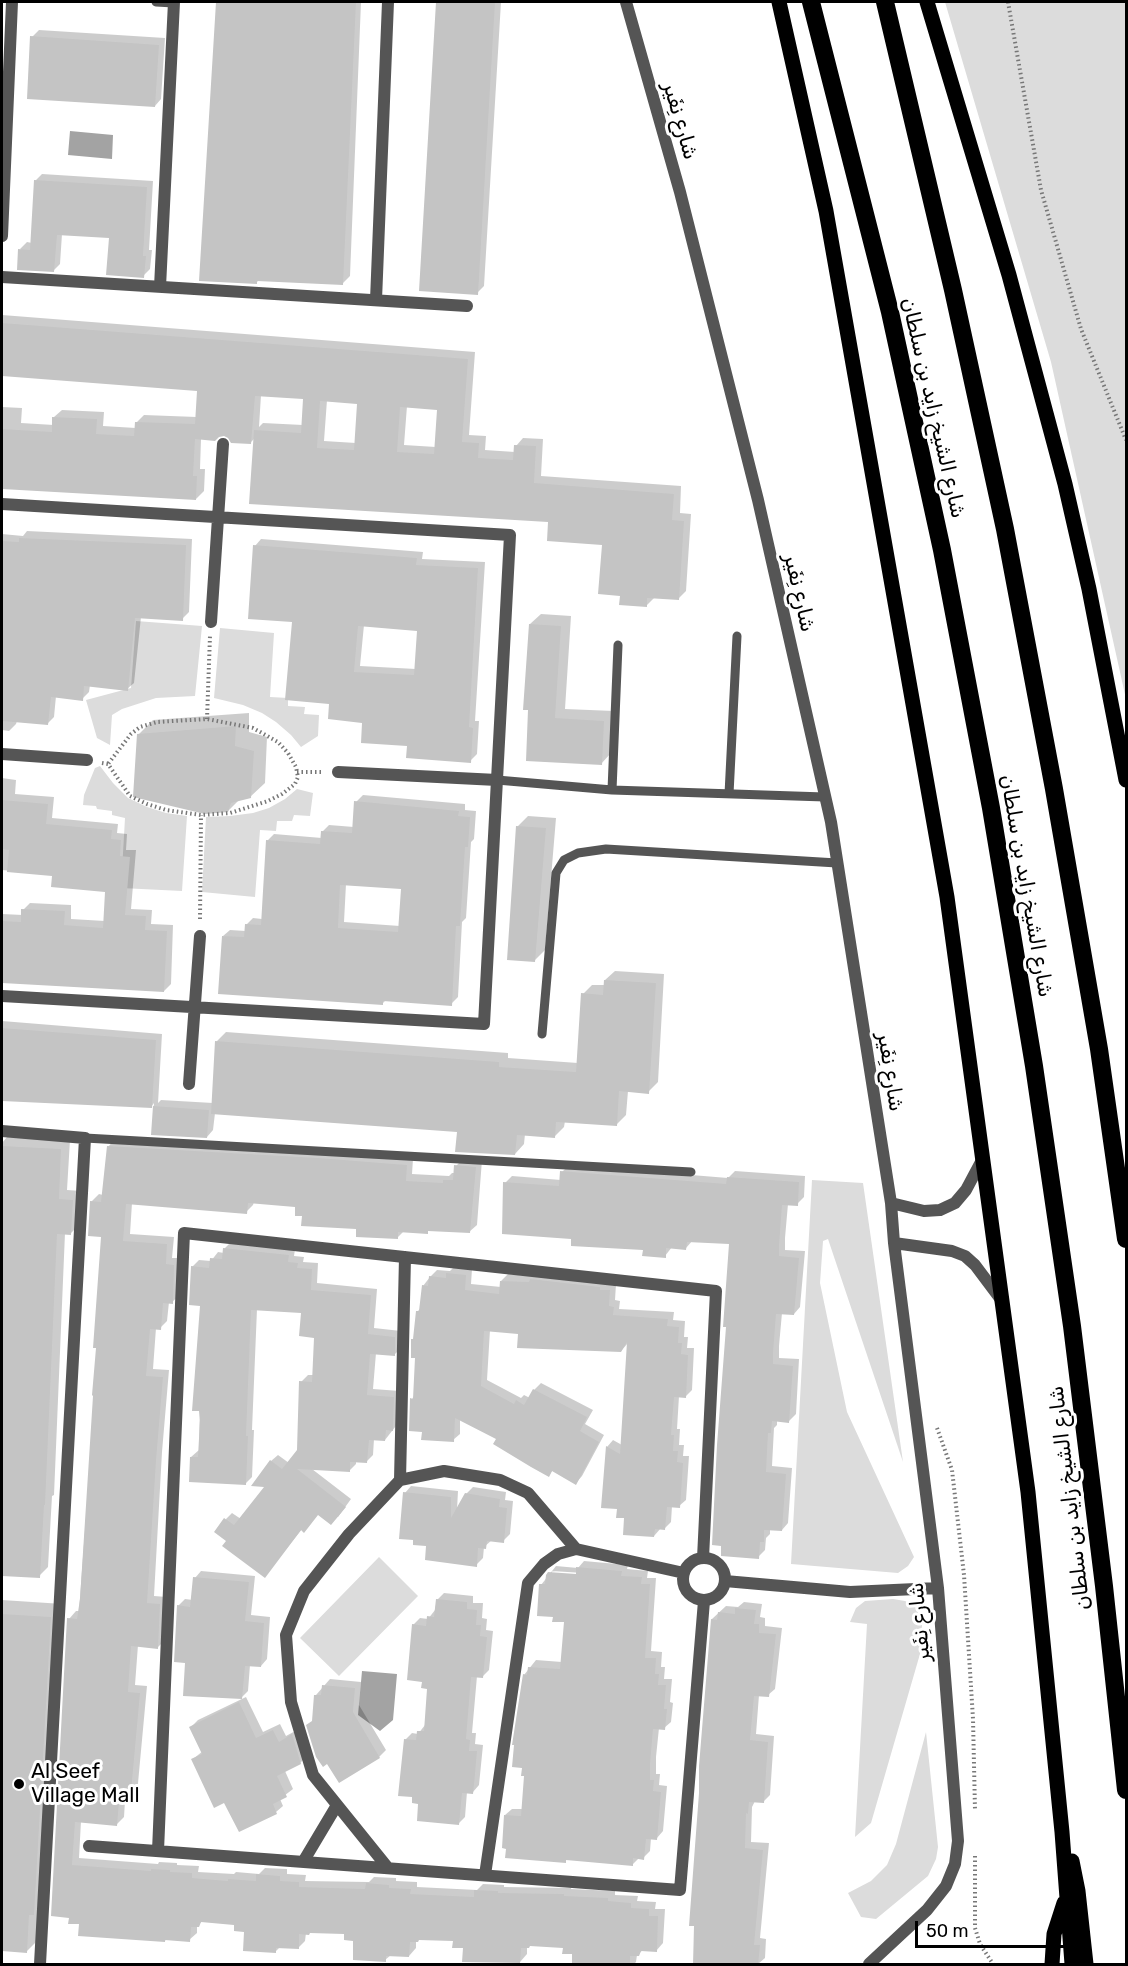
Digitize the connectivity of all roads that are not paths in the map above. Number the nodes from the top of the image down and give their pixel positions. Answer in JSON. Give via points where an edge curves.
{"nodes":[{"id":1,"x":12,"y":2,"type":"edge"},
{"id":2,"x":156,"y":2,"type":"edge"},
{"id":3,"x":174,"y":2,"type":"edge"},
{"id":4,"x":388,"y":2,"type":"edge"},
{"id":5,"x":626,"y":2,"type":"edge"},
{"id":6,"x":779,"y":2,"type":"edge"},
{"id":7,"x":812,"y":2,"type":"edge"},
{"id":8,"x":885,"y":2,"type":"edge"},
{"id":9,"x":927,"y":2,"type":"edge"},
{"id":10,"x":2,"y":236,"type":"edge"},
{"id":11,"x":2,"y":277,"type":"edge"},
{"id":12,"x":160,"y":287,"type":"junction"},
{"id":13,"x":376,"y":300,"type":"junction"},
{"id":14,"x":467,"y":306,"type":"dead end"},
{"id":15,"x":223,"y":444,"type":"dead end"},
{"id":16,"x":2,"y":504,"type":"edge"},
{"id":17,"x":218,"y":518,"type":"junction"},
{"id":18,"x":211,"y":622,"type":"road end"},
{"id":19,"x":737,"y":636,"type":"dead end"},
{"id":20,"x":618,"y":645,"type":"dead end"},
{"id":21,"x":2,"y":754,"type":"edge"},
{"id":22,"x":87,"y":760,"type":"dead end"},
{"id":23,"x":338,"y":772,"type":"road end"},
{"id":24,"x":497,"y":780,"type":"junction"},
{"id":25,"x":1126,"y":780,"type":"edge"},
{"id":26,"x":612,"y":790,"type":"junction"},
{"id":27,"x":729,"y":794,"type":"junction"},
{"id":28,"x":825,"y":797,"type":"junction"},
{"id":29,"x":837,"y":863,"type":"junction"},
{"id":30,"x":200,"y":936,"type":"road end"},
{"id":31,"x":2,"y":996,"type":"edge"},
{"id":32,"x":195,"y":1007,"type":"junction"},
{"id":33,"x":542,"y":1034,"type":"dead end"},
{"id":34,"x":189,"y":1084,"type":"dead end"},
{"id":35,"x":2,"y":1131,"type":"edge"},
{"id":36,"x":85,"y":1138,"type":"junction"},
{"id":37,"x":982,"y":1160,"type":"junction"},
{"id":38,"x":691,"y":1172,"type":"dead end"},
{"id":39,"x":891,"y":1203,"type":"junction"},
{"id":40,"x":1126,"y":1239,"type":"edge"},
{"id":41,"x":894,"y":1243,"type":"junction"},
{"id":42,"x":405,"y":1257,"type":"junction"},
{"id":43,"x":1002,"y":1301,"type":"junction"},
{"id":44,"x":400,"y":1480,"type":"junction"},
{"id":45,"x":576,"y":1549,"type":"junction"},
{"id":46,"x":703,"y":1558,"type":"junction"},
{"id":47,"x":684,"y":1573,"type":"junction"},
{"id":48,"x":725,"y":1581,"type":"junction"},
{"id":49,"x":938,"y":1588,"type":"junction"},
{"id":50,"x":704,"y":1601,"type":"junction"},
{"id":51,"x":1126,"y":1790,"type":"edge"},
{"id":52,"x":337,"y":1805,"type":"junction"},
{"id":53,"x":1062,"y":1832,"type":"junction"},
{"id":54,"x":89,"y":1846,"type":"dead end"},
{"id":55,"x":158,"y":1851,"type":"junction"},
{"id":56,"x":303,"y":1862,"type":"junction"},
{"id":57,"x":388,"y":1868,"type":"junction"},
{"id":58,"x":485,"y":1875,"type":"junction"},
{"id":59,"x":1066,"y":1897,"type":"junction"},
{"id":60,"x":40,"y":1965,"type":"edge"},
{"id":61,"x":869,"y":1965,"type":"edge"},
{"id":62,"x":1052,"y":1965,"type":"edge"},
{"id":63,"x":1072,"y":1965,"type":"edge"},
{"id":64,"x":1086,"y":1965,"type":"edge"}],
"edges":[{"from":1,"to":10,"type":"street"},
{"from":2,"to":3,"type":"lane"},
{"from":3,"to":12,"type":"street"},
{"from":4,"to":13,"type":"street"},
{"from":5,"to":28,"type":"street","name":"شارع نِفَير","via":[[680,192],[755,488]]},
{"from":6,"to":37,"type":"main road","via":[[826,211],[893,587],[947,897]]},
{"from":7,"to":51,"type":"highway","name":"شارع الشيخ زايد بن سلطان","via":[[892,324],[942,550],[993,819],[1072,1326]]},
{"from":8,"to":40,"type":"highway","name":"شارع الشيخ زايد بن سلطان","via":[[1007,541],[1099,1049]]},
{"from":9,"to":25,"type":"main road","via":[[1050,426],[1089,589]]},
{"from":11,"to":12,"type":"street"},
{"from":12,"to":13,"type":"street"},
{"from":13,"to":14,"type":"street"},
{"from":15,"to":17,"type":"street"},
{"from":16,"to":17,"type":"street"},
{"from":17,"to":18,"type":"street"},
{"from":17,"to":24,"type":"street","via":[[510,536]]},
{"from":19,"to":27,"type":"lane"},
{"from":20,"to":26,"type":"lane"},
{"from":21,"to":22,"type":"street"},
{"from":23,"to":24,"type":"street"},
{"from":24,"to":26,"type":"lane"},
{"from":24,"to":32,"type":"street","via":[[484,1024]]},
{"from":26,"to":27,"type":"lane"},
{"from":27,"to":28,"type":"lane"},
{"from":28,"to":29,"type":"street","name":"شارع نِفَير"},
{"from":29,"to":33,"type":"lane","via":[[606,849],[578,853],[564,860],[556,873]]},
{"from":29,"to":39,"type":"street","name":"شارع نِفَير"},
{"from":30,"to":32,"type":"street"},
{"from":31,"to":32,"type":"street"},
{"from":32,"to":34,"type":"street"},
{"from":35,"to":36,"type":"street"},
{"from":36,"to":38,"type":"lane"},
{"from":36,"to":60,"type":"street"},
{"from":37,"to":39,"type":"street","via":[[955,1203],[940,1210],[924,1211]]},
{"from":37,"to":43,"type":"main road"},
{"from":39,"to":41,"type":"street","name":"شارع نِفَير"},
{"from":41,"to":43,"type":"street","via":[[965,1256]]},
{"from":41,"to":49,"type":"street","name":"شارع نِفَير"},
{"from":42,"to":44,"type":"street"},
{"from":42,"to":46,"type":"street","via":[[716,1291]]},
{"from":42,"to":55,"type":"street","via":[[184,1233]]},
{"from":43,"to":53,"type":"main road","via":[[1028,1492]]},
{"from":44,"to":45,"type":"street","via":[[444,1471],[500,1480],[528,1493]]},
{"from":44,"to":52,"type":"street","via":[[304,1591],[286,1635],[291,1702],[297,1723],[313,1775]]},
{"from":45,"to":47,"type":"street"},
{"from":45,"to":58,"type":"street","via":[[558,1554],[528,1583]]},
{"from":46,"to":47,"type":"street","via":[[691,1563]]},
{"from":46,"to":48,"type":"street","via":[[719,1565]]},
{"from":47,"to":50,"type":"street","via":[[682,1580],[687,1592]]},
{"from":48,"to":49,"type":"street","via":[[850,1592]]},
{"from":48,"to":50,"type":"street","via":[[721,1592]]},
{"from":49,"to":61,"type":"street","name":"شارع نِفَير","via":[[958,1841],[955,1864],[946,1886],[927,1910]]},
{"from":50,"to":58,"type":"street","via":[[680,1890]]},
{"from":52,"to":56,"type":"street"},
{"from":52,"to":57,"type":"street"},
{"from":53,"to":59,"type":"main road"},
{"from":53,"to":64,"type":"main road","via":[[1075,1876]]},
{"from":54,"to":55,"type":"street"},
{"from":55,"to":56,"type":"street"},
{"from":56,"to":57,"type":"street"},
{"from":57,"to":58,"type":"street"},
{"from":59,"to":62,"type":"main road","via":[[1054,1934]]},
{"from":59,"to":63,"type":"main road"}]}
